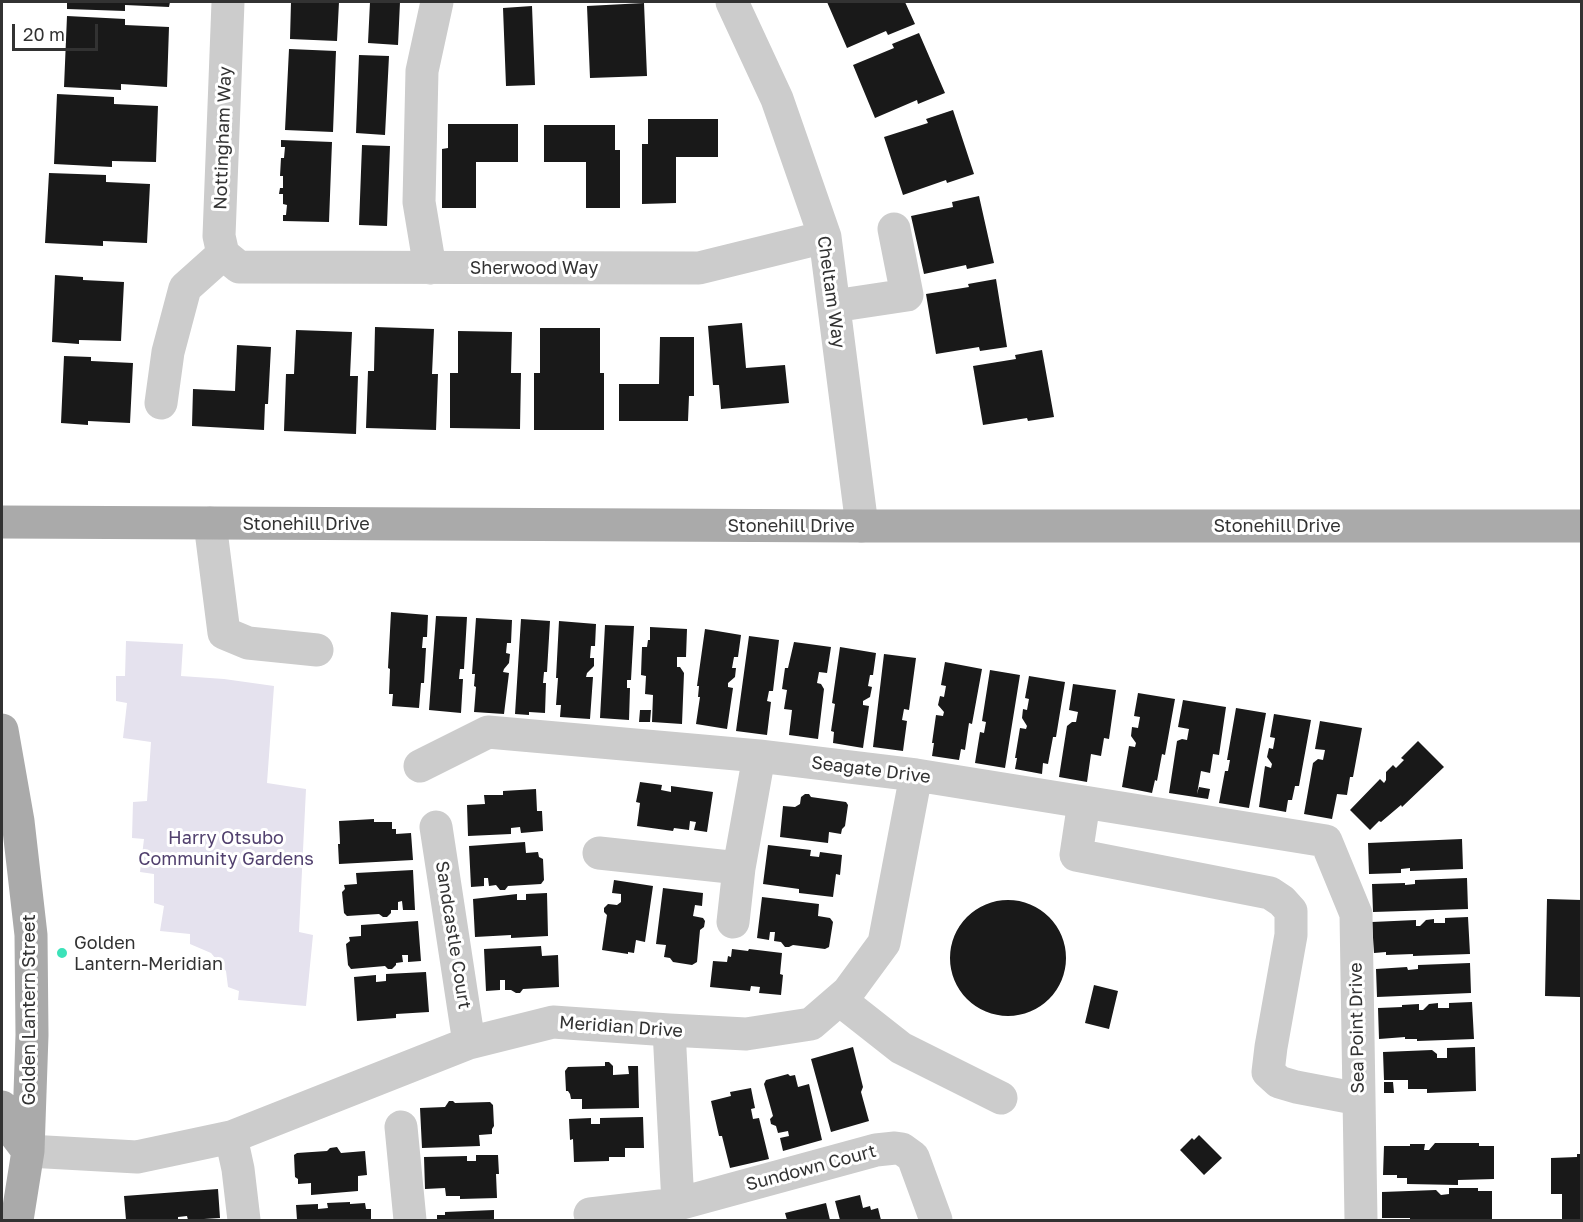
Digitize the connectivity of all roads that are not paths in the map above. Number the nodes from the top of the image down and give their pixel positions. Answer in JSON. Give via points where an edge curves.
{"nodes":[{"id":1,"x":228,"y":2,"type":"edge"},
{"id":2,"x":437,"y":2,"type":"edge"},
{"id":3,"x":732,"y":2,"type":"edge"},
{"id":4,"x":894,"y":229,"type":"dead end"},
{"id":5,"x":825,"y":237,"type":"junction"},
{"id":6,"x":231,"y":260,"type":"junction"},
{"id":7,"x":430,"y":268,"type":"junction"},
{"id":8,"x":834,"y":306,"type":"junction"},
{"id":9,"x":161,"y":402,"type":"dead end"},
{"id":10,"x":2,"y":522,"type":"edge"},
{"id":11,"x":210,"y":523,"type":"junction"},
{"id":12,"x":862,"y":526,"type":"junction"},
{"id":13,"x":1581,"y":526,"type":"edge"},
{"id":14,"x":317,"y":650,"type":"dead end"},
{"id":15,"x":2,"y":730,"type":"edge"},
{"id":16,"x":759,"y":756,"type":"junction"},
{"id":17,"x":420,"y":766,"type":"dead end"},
{"id":18,"x":916,"y":775,"type":"junction"},
{"id":19,"x":1084,"y":802,"type":"junction"},
{"id":20,"x":436,"y":827,"type":"dead end"},
{"id":21,"x":1326,"y":841,"type":"joint"},
{"id":22,"x":599,"y":853,"type":"dead end"},
{"id":23,"x":739,"y":868,"type":"junction"},
{"id":24,"x":733,"y":922,"type":"dead end"},
{"id":25,"x":840,"y":999,"type":"junction"},
{"id":26,"x":669,"y":1030,"type":"junction"},
{"id":27,"x":469,"y":1043,"type":"junction"},
{"id":28,"x":1001,"y":1098,"type":"dead end"},
{"id":29,"x":1359,"y":1099,"type":"junction"},
{"id":30,"x":2,"y":1107,"type":"edge"},
{"id":31,"x":401,"y":1127,"type":"dead end"},
{"id":32,"x":231,"y":1137,"type":"junction"},
{"id":33,"x":28,"y":1151,"type":"junction"},
{"id":34,"x":678,"y":1204,"type":"junction"},
{"id":35,"x":12,"y":1212,"type":"edge"},
{"id":36,"x":590,"y":1214,"type":"dead end"},
{"id":37,"x":244,"y":1221,"type":"edge"},
{"id":38,"x":410,"y":1221,"type":"edge"},
{"id":39,"x":936,"y":1221,"type":"edge"},
{"id":40,"x":1360,"y":1221,"type":"edge"}],
"edges":[{"from":1,"to":6,"type":"street","name":"Nottingham Way","via":[[219,236]]},
{"from":2,"to":7,"type":"street","via":[[422,71],[419,202]]},
{"from":3,"to":5,"type":"street","name":"Cheltam Way","via":[[777,99]]},
{"from":4,"to":8,"type":"street","via":[[907,295]]},
{"from":5,"to":7,"type":"street","name":"Sherwood Way","via":[[699,268]]},
{"from":5,"to":8,"type":"street","name":"Cheltam Way"},
{"from":6,"to":7,"type":"street","name":"Sherwood Way"},
{"from":6,"to":9,"type":"street","via":[[184,288],[168,352]]},
{"from":8,"to":12,"type":"street","name":"Cheltam Way"},
{"from":10,"to":11,"type":"main road","name":"Stonehill Drive"},
{"from":11,"to":12,"type":"main road","name":"Stonehill Drive"},
{"from":11,"to":14,"type":"street","via":[[224,633],[248,644]]},
{"from":12,"to":13,"type":"main road","name":"Stonehill Drive"},
{"from":15,"to":33,"type":"main road","name":"Golden Lantern Street","via":[[18,820],[31,935]]},
{"from":16,"to":17,"type":"street","name":"Seagate Drive","via":[[488,732]]},
{"from":16,"to":18,"type":"street","name":"Seagate Drive"},
{"from":16,"to":23,"type":"street"},
{"from":18,"to":19,"type":"street","name":"Seagate Drive"},
{"from":18,"to":25,"type":"street","name":"Meridian Drive","via":[[884,943]]},
{"from":19,"to":21,"type":"street","name":"Seagate Drive"},
{"from":19,"to":29,"type":"street","via":[[1076,855],[1270,893],[1282,901],[1291,911],[1292,935],[1268,1072],[1279,1082]]},
{"from":20,"to":27,"type":"street","name":"Sandcastle Court"},
{"from":21,"to":29,"type":"street","name":"Sea Point Drive","via":[[1356,914]]},
{"from":22,"to":23,"type":"street"},
{"from":23,"to":24,"type":"street"},
{"from":25,"to":26,"type":"street","name":"Meridian Drive","via":[[811,1024],[746,1034]]},
{"from":25,"to":28,"type":"street","via":[[901,1048]]},
{"from":26,"to":27,"type":"street","name":"Meridian Drive","via":[[553,1022]]},
{"from":26,"to":34,"type":"street"},
{"from":27,"to":32,"type":"street","name":"Meridian Drive"},
{"from":29,"to":40,"type":"street","name":"Sea Point Drive"},
{"from":30,"to":33,"type":"main road","via":[[9,1126]]},
{"from":31,"to":38,"type":"street"},
{"from":32,"to":33,"type":"street","name":"Meridian Drive","via":[[136,1157]]},
{"from":32,"to":37,"type":"street"},
{"from":33,"to":35,"type":"main road","name":"Golden Lantern Street"},
{"from":34,"to":36,"type":"street","name":"Sundown Court"},
{"from":34,"to":39,"type":"street","name":"Sundown Court","via":[[895,1148],[913,1157]]}]}
